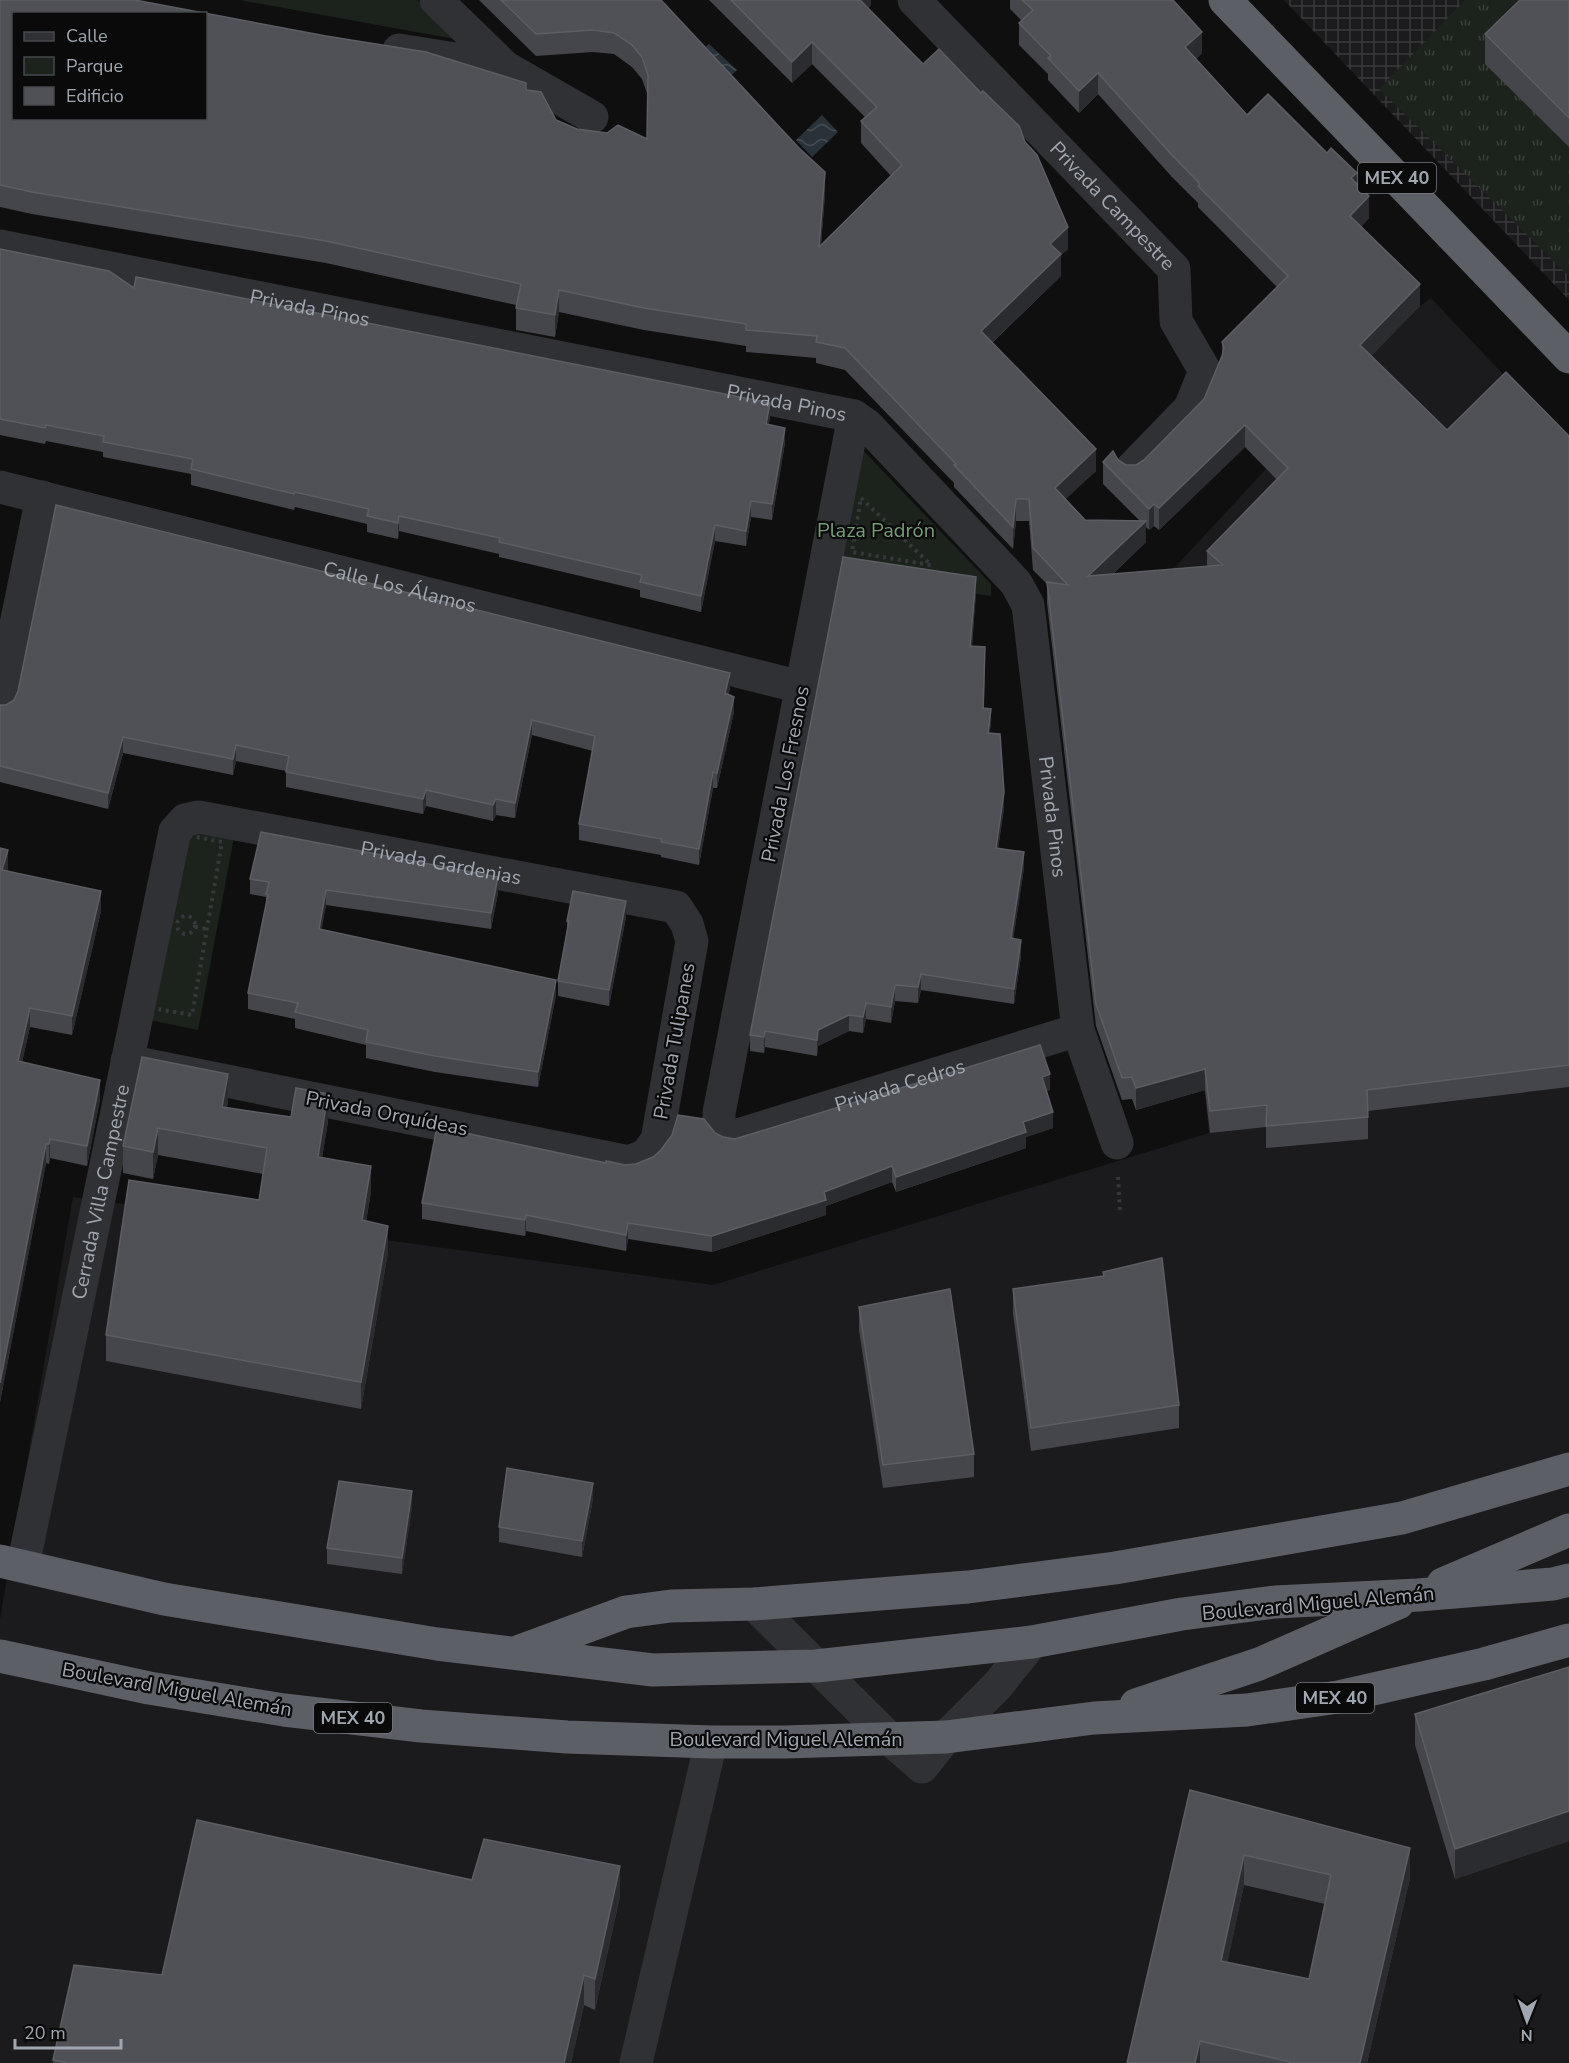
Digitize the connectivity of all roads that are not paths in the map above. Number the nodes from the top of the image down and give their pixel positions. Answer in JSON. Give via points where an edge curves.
{"nodes":[{"id":1,"x":436,"y":0,"type":"edge"},
{"id":2,"x":914,"y":0,"type":"edge"},
{"id":3,"x":1226,"y":0,"type":"edge"},
{"id":4,"x":364,"y":44,"type":"edge"},
{"id":5,"x":505,"y":67,"type":"junction"},
{"id":6,"x":592,"y":117,"type":"dead end"},
{"id":7,"x":0,"y":246,"type":"edge"},
{"id":8,"x":1569,"y":357,"type":"edge"},
{"id":9,"x":854,"y":416,"type":"junction"},
{"id":10,"x":1131,"y":470,"type":"edge"},
{"id":11,"x":0,"y":488,"type":"edge"},
{"id":12,"x":42,"y":498,"type":"junction"},
{"id":13,"x":801,"y":687,"type":"junction"},
{"id":14,"x":0,"y":703,"type":"edge"},
{"id":15,"x":185,"y":820,"type":"joint"},
{"id":16,"x":687,"y":924,"type":"joint"},
{"id":17,"x":1077,"y":1030,"type":"junction"},
{"id":18,"x":127,"y":1061,"type":"junction"},
{"id":19,"x":723,"y":1132,"type":"joint"},
{"id":20,"x":1117,"y":1143,"type":"dead end"},
{"id":21,"x":646,"y":1155,"type":"joint"},
{"id":22,"x":1569,"y":1469,"type":"edge"},
{"id":23,"x":1569,"y":1530,"type":"edge"},
{"id":24,"x":11,"y":1564,"type":"edge"},
{"id":25,"x":1569,"y":1580,"type":"edge"},
{"id":26,"x":1418,"y":1595,"type":"junction"},
{"id":27,"x":754,"y":1604,"type":"junction"},
{"id":28,"x":1569,"y":1640,"type":"edge"},
{"id":29,"x":1032,"y":1642,"type":"junction"},
{"id":30,"x":517,"y":1653,"type":"junction"},
{"id":31,"x":0,"y":1656,"type":"edge"},
{"id":32,"x":816,"y":1666,"type":"junction"},
{"id":33,"x":1094,"y":1718,"type":"junction"},
{"id":34,"x":946,"y":1737,"type":"junction"},
{"id":35,"x":890,"y":1739,"type":"junction"},
{"id":36,"x":711,"y":1742,"type":"junction"},
{"id":37,"x":636,"y":2063,"type":"edge"}],
"edges":[{"from":1,"to":5,"type":"street"},
{"from":2,"to":10,"type":"street","name":"Privada Campestre","via":[[1174,269],[1176,321],[1205,371],[1190,408]]},
{"from":3,"to":8,"type":"highway","number":"MEX 40"},
{"from":4,"to":5,"type":"street"},
{"from":5,"to":6,"type":"street"},
{"from":7,"to":9,"type":"street","name":"Privada Pinos"},
{"from":9,"to":13,"type":"street","name":"Privada Los Fresnos"},
{"from":9,"to":17,"type":"street","name":"Privada Pinos","via":[[1016,583],[1028,605]]},
{"from":11,"to":12,"type":"street","name":"Calle Los Álamos"},
{"from":12,"to":13,"type":"street","name":"Calle Los Álamos"},
{"from":12,"to":14,"type":"street"},
{"from":13,"to":19,"type":"street","name":"Privada Los Fresnos","via":[[719,1113]]},
{"from":15,"to":16,"type":"street","name":"Privada Gardenias","via":[[199,817],[675,907]]},
{"from":15,"to":18,"type":"street","name":"Cerrada Villa Campestre","via":[[175,831]]},
{"from":16,"to":21,"type":"street","name":"Privada Tulipanes","via":[[692,941],[657,1140]]},
{"from":17,"to":19,"type":"street","name":"Privada Cedros","via":[[741,1134],[731,1136]]},
{"from":17,"to":20,"type":"street","name":"Privada Pinos"},
{"from":18,"to":21,"type":"street","name":"Privada Orquídeas","via":[[629,1162]]},
{"from":18,"to":24,"type":"street","name":"Cerrada Villa Campestre"},
{"from":22,"to":27,"type":"highway","via":[[1402,1518],[1114,1568],[968,1587]]},
{"from":23,"to":26,"type":"highway"},
{"from":24,"to":30,"type":"highway","name":"Boulevard Miguel Alemán","via":[[164,1599],[437,1644]]},
{"from":25,"to":26,"type":"highway","name":"Boulevard Miguel Alemán"},
{"from":26,"to":29,"type":"highway","name":"Boulevard Miguel Alemán","via":[[1275,1602],[1182,1614]]},
{"from":26,"to":33,"type":"highway","via":[[1259,1664]]},
{"from":27,"to":30,"type":"highway","via":[[671,1606],[626,1612]]},
{"from":27,"to":32,"type":"street"},
{"from":28,"to":33,"type":"highway","name":"Boulevard Miguel Alemán","number":"MEX 40","via":[[1485,1664],[1338,1697],[1247,1710]]},
{"from":29,"to":32,"type":"highway","name":"Boulevard Miguel Alemán"},
{"from":29,"to":34,"type":"street","via":[[998,1685]]},
{"from":30,"to":32,"type":"highway","name":"Boulevard Miguel Alemán","via":[[653,1670]]},
{"from":31,"to":36,"type":"highway","name":"Boulevard Miguel Alemán","number":"MEX 40","via":[[149,1688],[284,1710],[421,1726]]},
{"from":32,"to":35,"type":"street"},
{"from":33,"to":34,"type":"highway","name":"Boulevard Miguel Alemán","number":"MEX 40"},
{"from":34,"to":35,"type":"highway","name":"Boulevard Miguel Alemán","number":"MEX 40"},
{"from":35,"to":36,"type":"highway","name":"Boulevard Miguel Alemán","number":"MEX 40"},
{"from":36,"to":37,"type":"street"}]}
